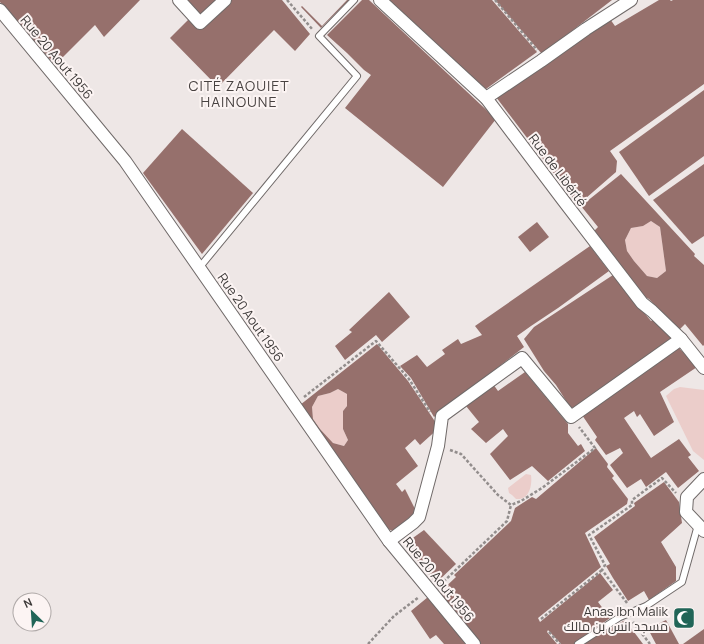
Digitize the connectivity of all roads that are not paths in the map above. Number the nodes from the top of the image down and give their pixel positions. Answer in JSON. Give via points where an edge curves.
{"nodes":[{"id":1,"x":179,"y":0,"type":"edge"},
{"id":2,"x":225,"y":0,"type":"edge"},
{"id":3,"x":354,"y":0,"type":"edge"},
{"id":4,"x":380,"y":0,"type":"edge"},
{"id":5,"x":631,"y":0,"type":"edge"},
{"id":6,"x":0,"y":10,"type":"edge"},
{"id":7,"x":486,"y":98,"type":"junction"},
{"id":8,"x":199,"y":268,"type":"junction"},
{"id":9,"x":682,"y":339,"type":"junction"},
{"id":10,"x":704,"y":368,"type":"edge"},
{"id":11,"x":704,"y":479,"type":"edge"},
{"id":12,"x":701,"y":528,"type":"edge"},
{"id":13,"x":389,"y":540,"type":"junction"},
{"id":14,"x":474,"y":644,"type":"edge"},
{"id":15,"x":578,"y":644,"type":"edge"}],
"edges":[{"from":1,"to":2,"type":"street","via":[[200,23]]},
{"from":3,"to":8,"type":"lane","via":[[319,36],[357,76]]},
{"from":4,"to":7,"type":"street","name":"Rue de Libérté"},
{"from":5,"to":7,"type":"street"},
{"from":6,"to":8,"type":"street","name":"Rue 20 Aout 1956","via":[[125,161]]},
{"from":7,"to":9,"type":"street","name":"Rue de Libérté","via":[[642,303]]},
{"from":8,"to":13,"type":"street","name":"Rue 20 Aout 1956"},
{"from":9,"to":10,"type":"street","name":"Rue de Libérté"},
{"from":9,"to":13,"type":"street","via":[[571,417],[522,358],[442,416],[438,446],[419,517]]},
{"from":11,"to":12,"type":"street","via":[[687,497],[686,503],[686,512]]},
{"from":12,"to":15,"type":"lane","via":[[682,582],[646,606],[620,617]]},
{"from":13,"to":14,"type":"street","name":"Rue 20 Aout 1956"}]}
